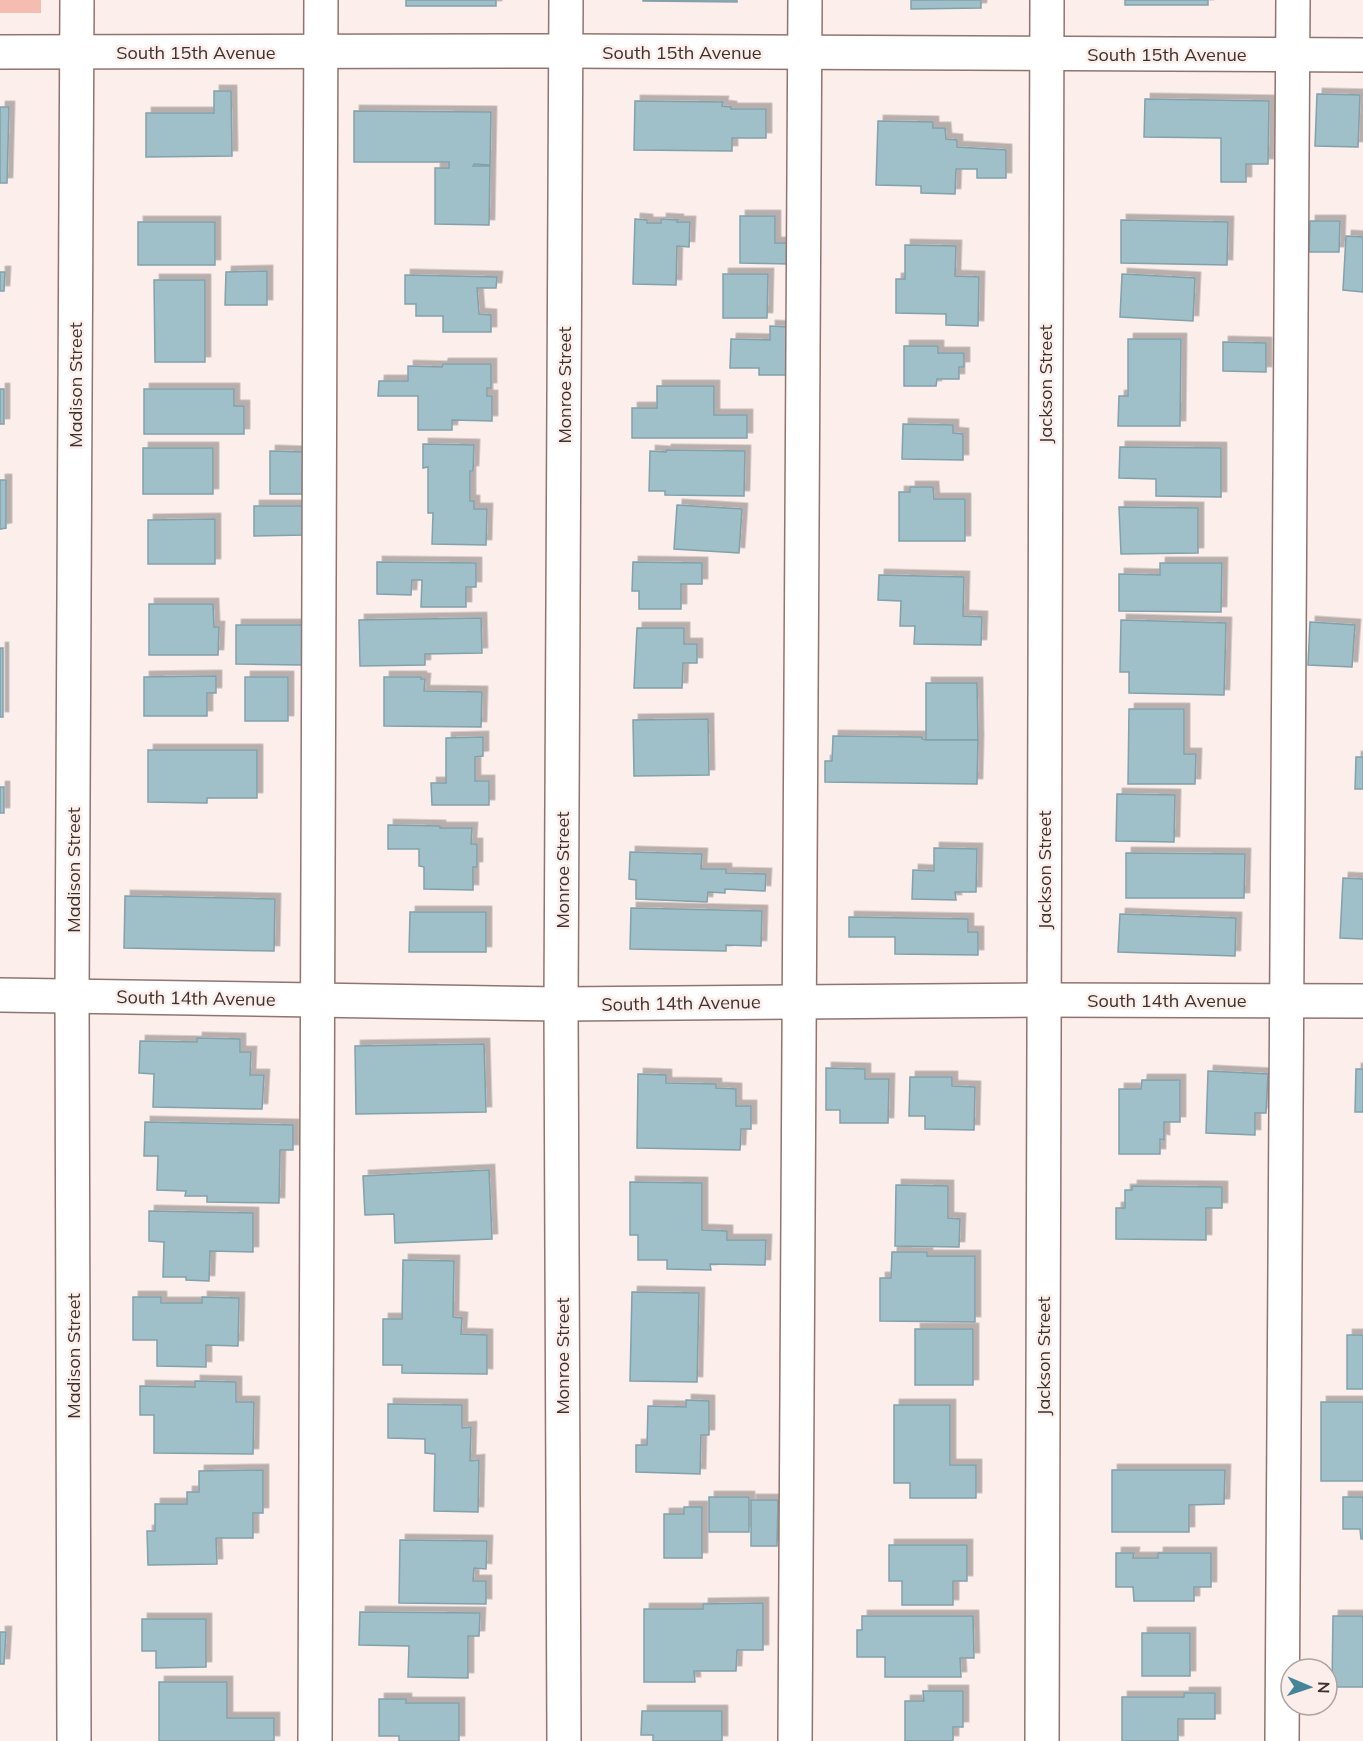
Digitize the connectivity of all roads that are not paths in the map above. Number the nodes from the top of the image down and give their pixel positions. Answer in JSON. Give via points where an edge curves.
{"nodes":[{"id":1,"x":77,"y":0,"type":"edge"},
{"id":2,"x":321,"y":0,"type":"edge"},
{"id":3,"x":566,"y":0,"type":"edge"},
{"id":4,"x":806,"y":0,"type":"edge"},
{"id":5,"x":1047,"y":0,"type":"edge"},
{"id":6,"x":1293,"y":0,"type":"edge"},
{"id":7,"x":566,"y":51,"type":"junction"},
{"id":8,"x":0,"y":52,"type":"edge"},
{"id":9,"x":76,"y":52,"type":"junction"},
{"id":10,"x":321,"y":52,"type":"junction"},
{"id":11,"x":805,"y":52,"type":"junction"},
{"id":12,"x":1046,"y":54,"type":"junction"},
{"id":13,"x":1293,"y":55,"type":"junction"},
{"id":14,"x":1363,"y":55,"type":"edge"},
{"id":15,"x":0,"y":995,"type":"edge"},
{"id":16,"x":72,"y":995,"type":"junction"},
{"id":17,"x":319,"y":1000,"type":"junction"},
{"id":18,"x":1043,"y":1000,"type":"junction"},
{"id":19,"x":1288,"y":1000,"type":"junction"},
{"id":20,"x":1363,"y":1001,"type":"edge"},
{"id":21,"x":800,"y":1002,"type":"junction"},
{"id":22,"x":561,"y":1004,"type":"junction"},
{"id":23,"x":74,"y":1741,"type":"edge"},
{"id":24,"x":315,"y":1741,"type":"edge"},
{"id":25,"x":564,"y":1741,"type":"edge"},
{"id":26,"x":795,"y":1741,"type":"edge"},
{"id":27,"x":1042,"y":1741,"type":"edge"},
{"id":28,"x":1282,"y":1741,"type":"edge"}],
"edges":[{"from":1,"to":9,"type":"street","name":"Madison Street"},
{"from":2,"to":10,"type":"street"},
{"from":3,"to":7,"type":"street","name":"Monroe Street"},
{"from":4,"to":11,"type":"street"},
{"from":5,"to":12,"type":"street","name":"Jackson Street"},
{"from":6,"to":13,"type":"street"},
{"from":7,"to":10,"type":"street","name":"South 15th Avenue"},
{"from":7,"to":11,"type":"street","name":"South 15th Avenue"},
{"from":7,"to":22,"type":"street","name":"Monroe Street"},
{"from":8,"to":9,"type":"street","name":"South 15th Avenue"},
{"from":9,"to":10,"type":"street","name":"South 15th Avenue"},
{"from":9,"to":16,"type":"street","name":"Madison Street"},
{"from":10,"to":17,"type":"street"},
{"from":11,"to":12,"type":"street","name":"South 15th Avenue"},
{"from":11,"to":21,"type":"street"},
{"from":12,"to":13,"type":"street","name":"South 15th Avenue"},
{"from":12,"to":18,"type":"street","name":"Jackson Street"},
{"from":13,"to":14,"type":"street","name":"South 15th Avenue"},
{"from":13,"to":19,"type":"street"},
{"from":15,"to":16,"type":"street","name":"South 14th Avenue"},
{"from":16,"to":17,"type":"street","name":"South 14th Avenue"},
{"from":16,"to":23,"type":"street","name":"Madison Street"},
{"from":17,"to":22,"type":"street","name":"South 14th Avenue"},
{"from":17,"to":24,"type":"street"},
{"from":18,"to":19,"type":"street","name":"South 14th Avenue"},
{"from":18,"to":21,"type":"street","name":"South 14th Avenue"},
{"from":18,"to":27,"type":"street","name":"Jackson Street"},
{"from":19,"to":20,"type":"street","name":"South 14th Avenue"},
{"from":19,"to":28,"type":"street"},
{"from":21,"to":22,"type":"street","name":"South 14th Avenue"},
{"from":21,"to":26,"type":"street"},
{"from":22,"to":25,"type":"street","name":"Monroe Street"}]}
